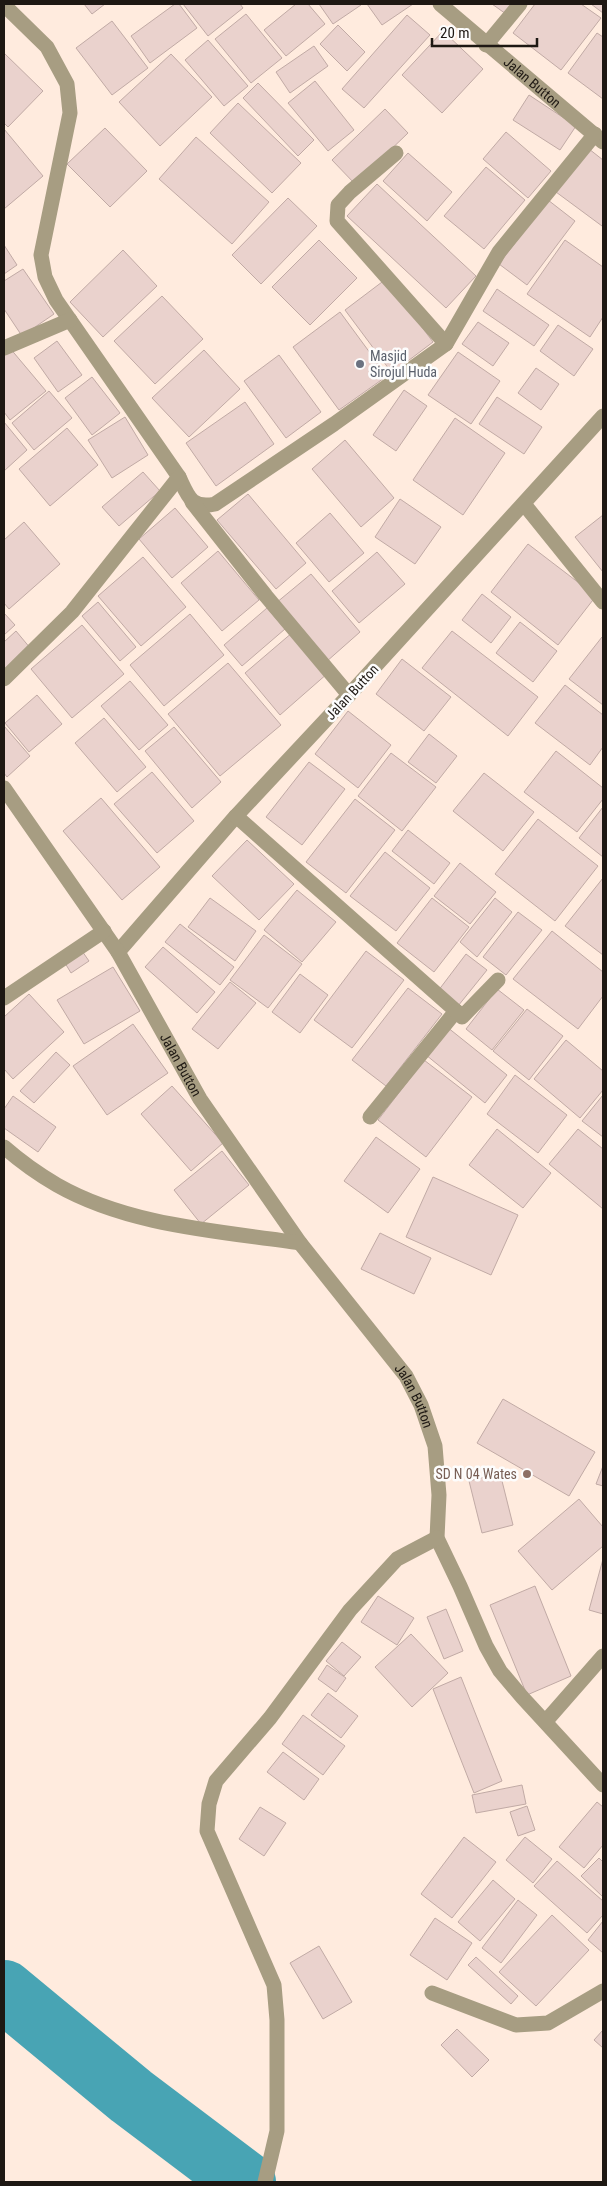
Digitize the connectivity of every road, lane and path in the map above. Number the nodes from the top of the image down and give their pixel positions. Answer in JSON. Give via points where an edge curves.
{"nodes":[{"id":1,"x":440,"y":4,"type":"edge"},
{"id":2,"x":520,"y":4,"type":"edge"},
{"id":3,"x":4,"y":5,"type":"edge"},
{"id":4,"x":486,"y":45,"type":"junction"},
{"id":5,"x":599,"y":138,"type":"edge"},
{"id":6,"x":396,"y":153,"type":"dead end"},
{"id":7,"x":70,"y":320,"type":"junction"},
{"id":8,"x":446,"y":344,"type":"junction"},
{"id":9,"x":4,"y":348,"type":"edge"},
{"id":10,"x":603,"y":416,"type":"edge"},
{"id":11,"x":179,"y":477,"type":"junction"},
{"id":12,"x":191,"y":501,"type":"junction"},
{"id":13,"x":524,"y":504,"type":"junction"},
{"id":14,"x":603,"y":602,"type":"edge"},
{"id":15,"x":4,"y":679,"type":"edge"},
{"id":16,"x":349,"y":696,"type":"junction"},
{"id":17,"x":4,"y":788,"type":"edge"},
{"id":18,"x":236,"y":816,"type":"junction"},
{"id":19,"x":104,"y":931,"type":"junction"},
{"id":20,"x":118,"y":952,"type":"junction"},
{"id":21,"x":498,"y":980,"type":"dead end"},
{"id":22,"x":4,"y":998,"type":"edge"},
{"id":23,"x":456,"y":1012,"type":"junction"},
{"id":24,"x":370,"y":1118,"type":"dead end"},
{"id":25,"x":4,"y":1148,"type":"edge"},
{"id":26,"x":300,"y":1243,"type":"junction"},
{"id":27,"x":437,"y":1538,"type":"junction"},
{"id":28,"x":603,"y":1656,"type":"edge"},
{"id":29,"x":546,"y":1721,"type":"junction"},
{"id":30,"x":603,"y":1785,"type":"edge"},
{"id":31,"x":603,"y":1991,"type":"edge"},
{"id":32,"x":432,"y":1993,"type":"dead end"},
{"id":33,"x":265,"y":2182,"type":"edge"}],
"edges":[{"from":1,"to":4,"type":"street","name":"Jalan Button"},
{"from":2,"to":4,"type":"street"},
{"from":3,"to":7,"type":"street","via":[[47,47],[67,84],[70,113],[41,255],[45,277]]},
{"from":4,"to":5,"type":"street","name":"Jalan Button"},
{"from":5,"to":8,"type":"street","via":[[499,252]]},
{"from":6,"to":8,"type":"street","via":[[338,205],[337,221]]},
{"from":7,"to":9,"type":"street"},
{"from":7,"to":11,"type":"street"},
{"from":8,"to":12,"type":"street","via":[[215,504],[203,507]]},
{"from":10,"to":13,"type":"street","name":"Jalan Button"},
{"from":11,"to":12,"type":"street"},
{"from":11,"to":15,"type":"street","via":[[72,612]]},
{"from":12,"to":16,"type":"street"},
{"from":13,"to":14,"type":"street"},
{"from":13,"to":16,"type":"street","name":"Jalan Button"},
{"from":16,"to":18,"type":"street","name":"Jalan Button"},
{"from":17,"to":19,"type":"street"},
{"from":18,"to":20,"type":"street","name":"Jalan Button"},
{"from":18,"to":23,"type":"street"},
{"from":19,"to":20,"type":"street"},
{"from":19,"to":22,"type":"street"},
{"from":20,"to":26,"type":"street","name":"Jalan Button","via":[[200,1099]]},
{"from":21,"to":23,"type":"street","via":[[462,1017]]},
{"from":23,"to":24,"type":"street"},
{"from":25,"to":26,"type":"street","via":[[56,1185],[135,1216]]},
{"from":26,"to":27,"type":"street","name":"Jalan Button","via":[[406,1376],[421,1404],[435,1446],[439,1495]]},
{"from":27,"to":29,"type":"street","name":"Jalan Button","via":[[500,1671]]},
{"from":27,"to":33,"type":"street","via":[[397,1559],[350,1610],[270,1718],[216,1782],[209,1804],[207,1831],[274,1985],[278,2020],[277,2132]]},
{"from":28,"to":29,"type":"street"},
{"from":29,"to":30,"type":"street","name":"Jalan Button"},
{"from":31,"to":32,"type":"street","via":[[548,2023],[516,2025]]}]}
